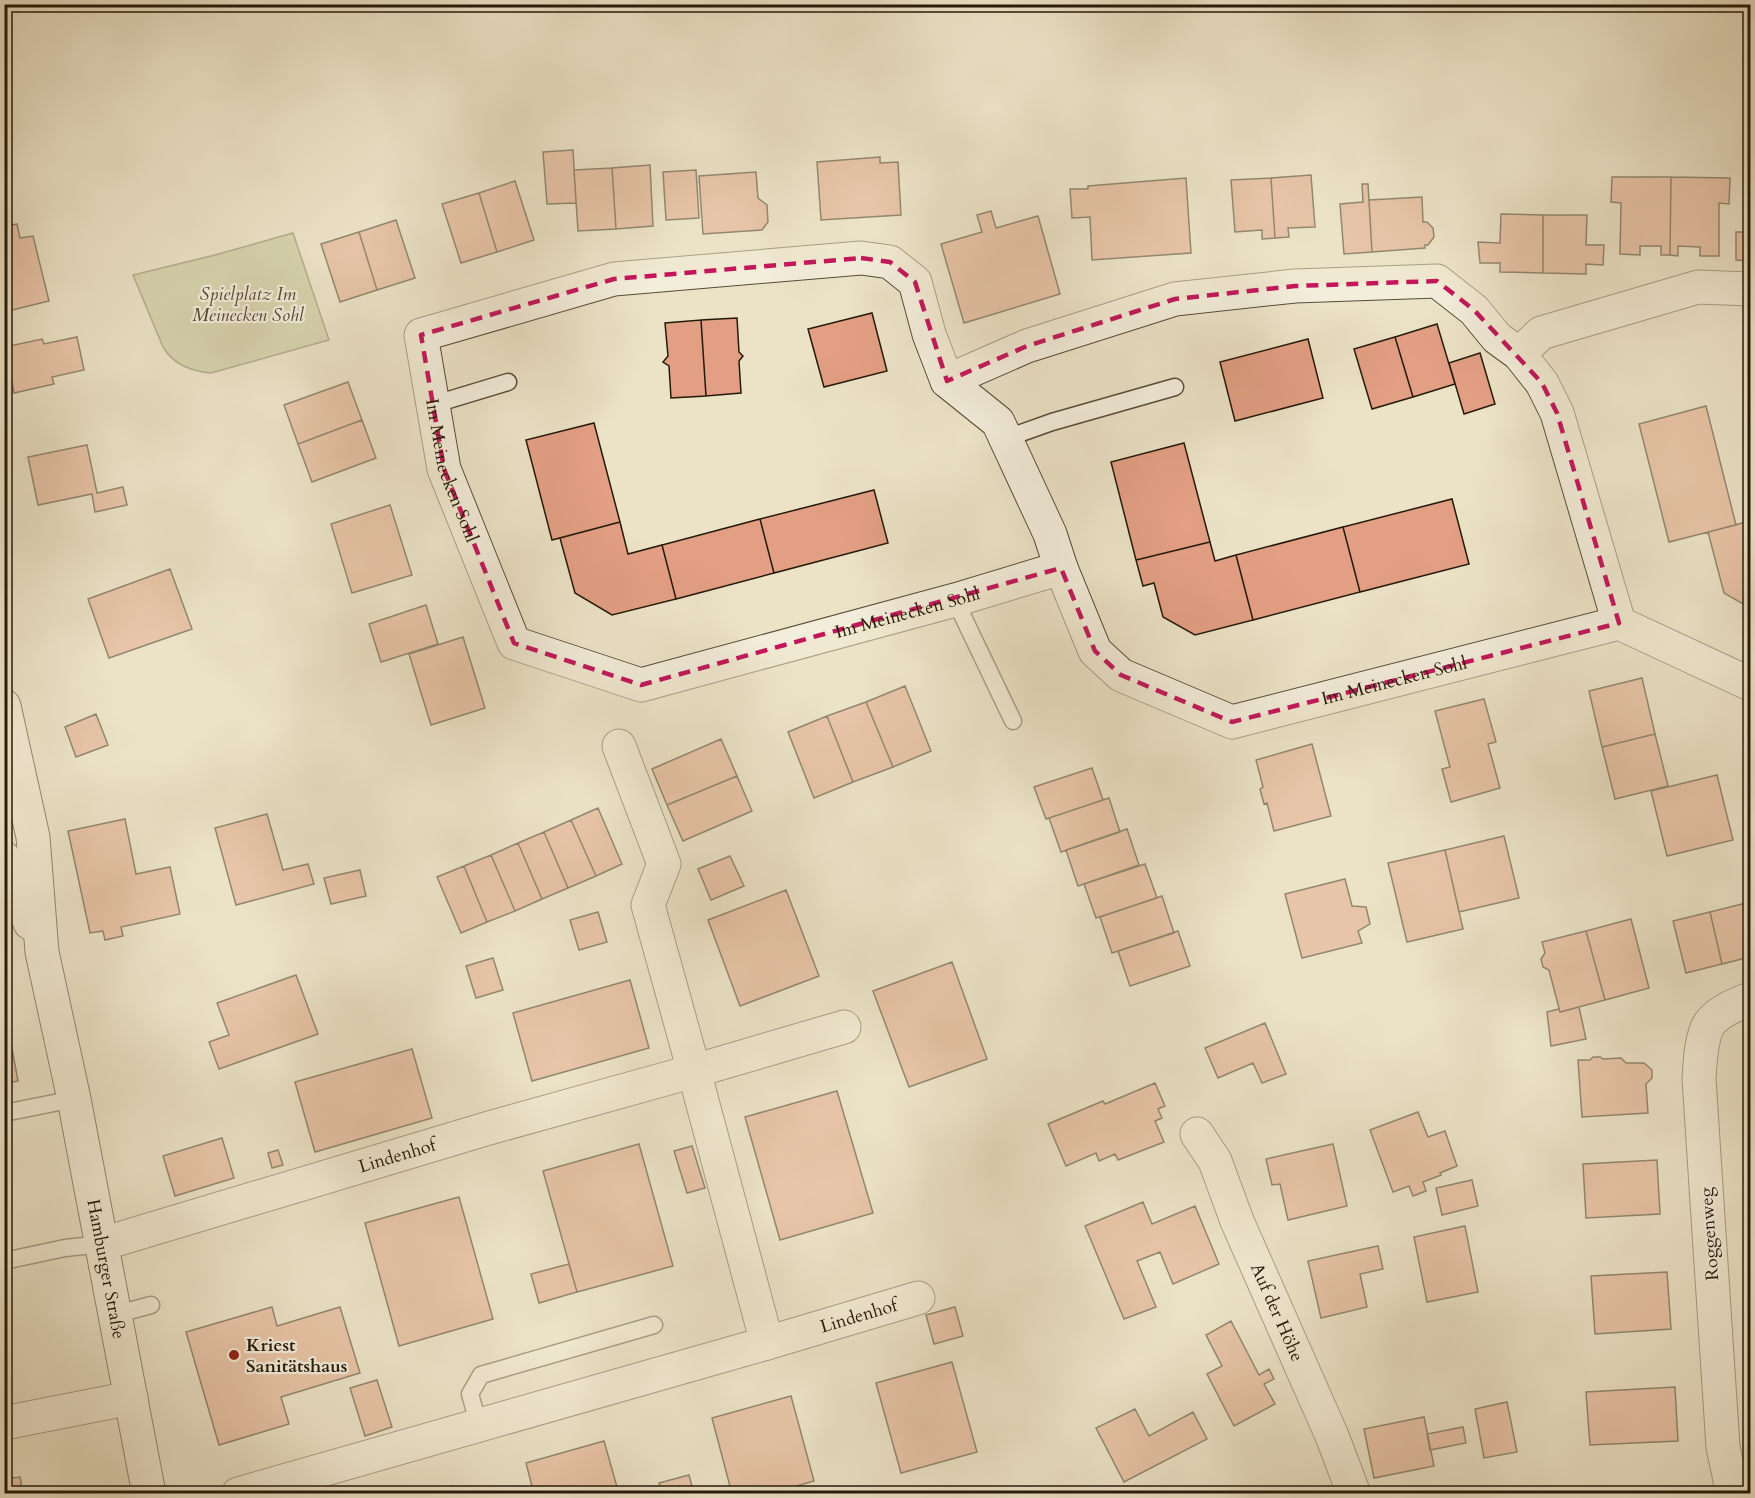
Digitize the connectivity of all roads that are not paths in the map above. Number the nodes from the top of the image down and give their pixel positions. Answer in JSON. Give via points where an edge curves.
{"nodes":[{"id":1,"x":1750,"y":289,"type":"edge"},
{"id":2,"x":1519,"y":354,"type":"junction"},
{"id":3,"x":947,"y":381,"type":"junction"},
{"id":4,"x":508,"y":382,"type":"dead end"},
{"id":5,"x":1175,"y":387,"type":"dead end"},
{"id":6,"x":432,"y":405,"type":"junction"},
{"id":7,"x":1006,"y":438,"type":"junction"},
{"id":8,"x":1061,"y":568,"type":"junction"},
{"id":9,"x":955,"y":600,"type":"junction"},
{"id":10,"x":1619,"y":623,"type":"junction"},
{"id":11,"x":1750,"y":684,"type":"edge"},
{"id":12,"x":4,"y":706,"type":"edge"},
{"id":13,"x":1013,"y":721,"type":"dead end"},
{"id":14,"x":619,"y":746,"type":"dead end"},
{"id":15,"x":19,"y":842,"type":"edge"},
{"id":16,"x":4,"y":858,"type":"edge"},
{"id":17,"x":42,"y":952,"type":"junction"},
{"id":18,"x":1750,"y":999,"type":"edge"},
{"id":19,"x":844,"y":1027,"type":"dead end"},
{"id":20,"x":694,"y":1071,"type":"junction"},
{"id":21,"x":74,"y":1099,"type":"junction"},
{"id":22,"x":4,"y":1113,"type":"edge"},
{"id":23,"x":1197,"y":1134,"type":"dead end"},
{"id":24,"x":102,"y":1244,"type":"junction"},
{"id":25,"x":4,"y":1261,"type":"edge"},
{"id":26,"x":918,"y":1298,"type":"dead end"},
{"id":27,"x":151,"y":1305,"type":"dead end"},
{"id":28,"x":114,"y":1315,"type":"junction"},
{"id":29,"x":654,"y":1325,"type":"dead end"},
{"id":30,"x":767,"y":1342,"type":"junction"},
{"id":31,"x":131,"y":1398,"type":"junction"},
{"id":32,"x":4,"y":1423,"type":"edge"},
{"id":33,"x":479,"y":1426,"type":"junction"},
{"id":34,"x":149,"y":1494,"type":"edge"},
{"id":35,"x":238,"y":1494,"type":"edge"},
{"id":36,"x":1354,"y":1494,"type":"edge"},
{"id":37,"x":1732,"y":1494,"type":"edge"}],
"edges":[{"from":1,"to":2,"type":"street","via":[[1698,288],[1541,333]]},
{"from":2,"to":3,"type":"street","via":[[1497,338],[1474,309],[1437,281],[1295,286],[1175,299],[1028,346]]},
{"from":2,"to":10,"type":"street","via":[[1542,383],[1557,413]]},
{"from":3,"to":6,"type":"street","name":"Im Meinecken Sohl","via":[[915,282],[890,262],[861,258],[614,279],[421,335]]},
{"from":3,"to":7,"type":"street","name":"Im Meinecken Sohl","via":[[998,422]]},
{"from":4,"to":6,"type":"lane"},
{"from":5,"to":7,"type":"lane"},
{"from":6,"to":9,"type":"street","name":"Im Meinecken Sohl","via":[[444,470],[514,643],[642,685]]},
{"from":7,"to":8,"type":"street","name":"Im Meinecken Sohl","via":[[1050,534]]},
{"from":8,"to":9,"type":"street","name":"Im Meinecken Sohl"},
{"from":8,"to":10,"type":"street","name":"Im Meinecken Sohl","via":[[1095,651],[1121,675],[1232,722]]},
{"from":9,"to":13,"type":"lane"},
{"from":10,"to":11,"type":"street"},
{"from":12,"to":15,"type":"street"},
{"from":14,"to":20,"type":"street","via":[[664,864],[648,905]]},
{"from":15,"to":17,"type":"street"},
{"from":16,"to":17,"type":"street"},
{"from":17,"to":21,"type":"street","name":"Hamburger Straße"},
{"from":18,"to":37,"type":"street","name":"Roggenweg","via":[[1733,1005],[1710,1024],[1699,1078],[1723,1447]]},
{"from":19,"to":20,"type":"street","name":"Lindenhof"},
{"from":20,"to":24,"type":"street","name":"Lindenhof","via":[[486,1119]]},
{"from":20,"to":30,"type":"street"},
{"from":21,"to":22,"type":"lane"},
{"from":21,"to":24,"type":"street","name":"Hamburger Straße"},
{"from":23,"to":36,"type":"street","name":"Auf der Höhe","via":[[1215,1161]]},
{"from":24,"to":25,"type":"lane"},
{"from":24,"to":28,"type":"street","name":"Hamburger Straße"},
{"from":26,"to":30,"type":"street","name":"Lindenhof"},
{"from":27,"to":28,"type":"lane"},
{"from":28,"to":31,"type":"street","name":"Hamburger Straße"},
{"from":29,"to":33,"type":"lane","via":[[481,1375],[470,1394]]},
{"from":30,"to":33,"type":"street","name":"Lindenhof"},
{"from":31,"to":32,"type":"street"},
{"from":31,"to":34,"type":"street","name":"Hamburger Straße"},
{"from":33,"to":35,"type":"street","name":"Lindenhof"}]}
